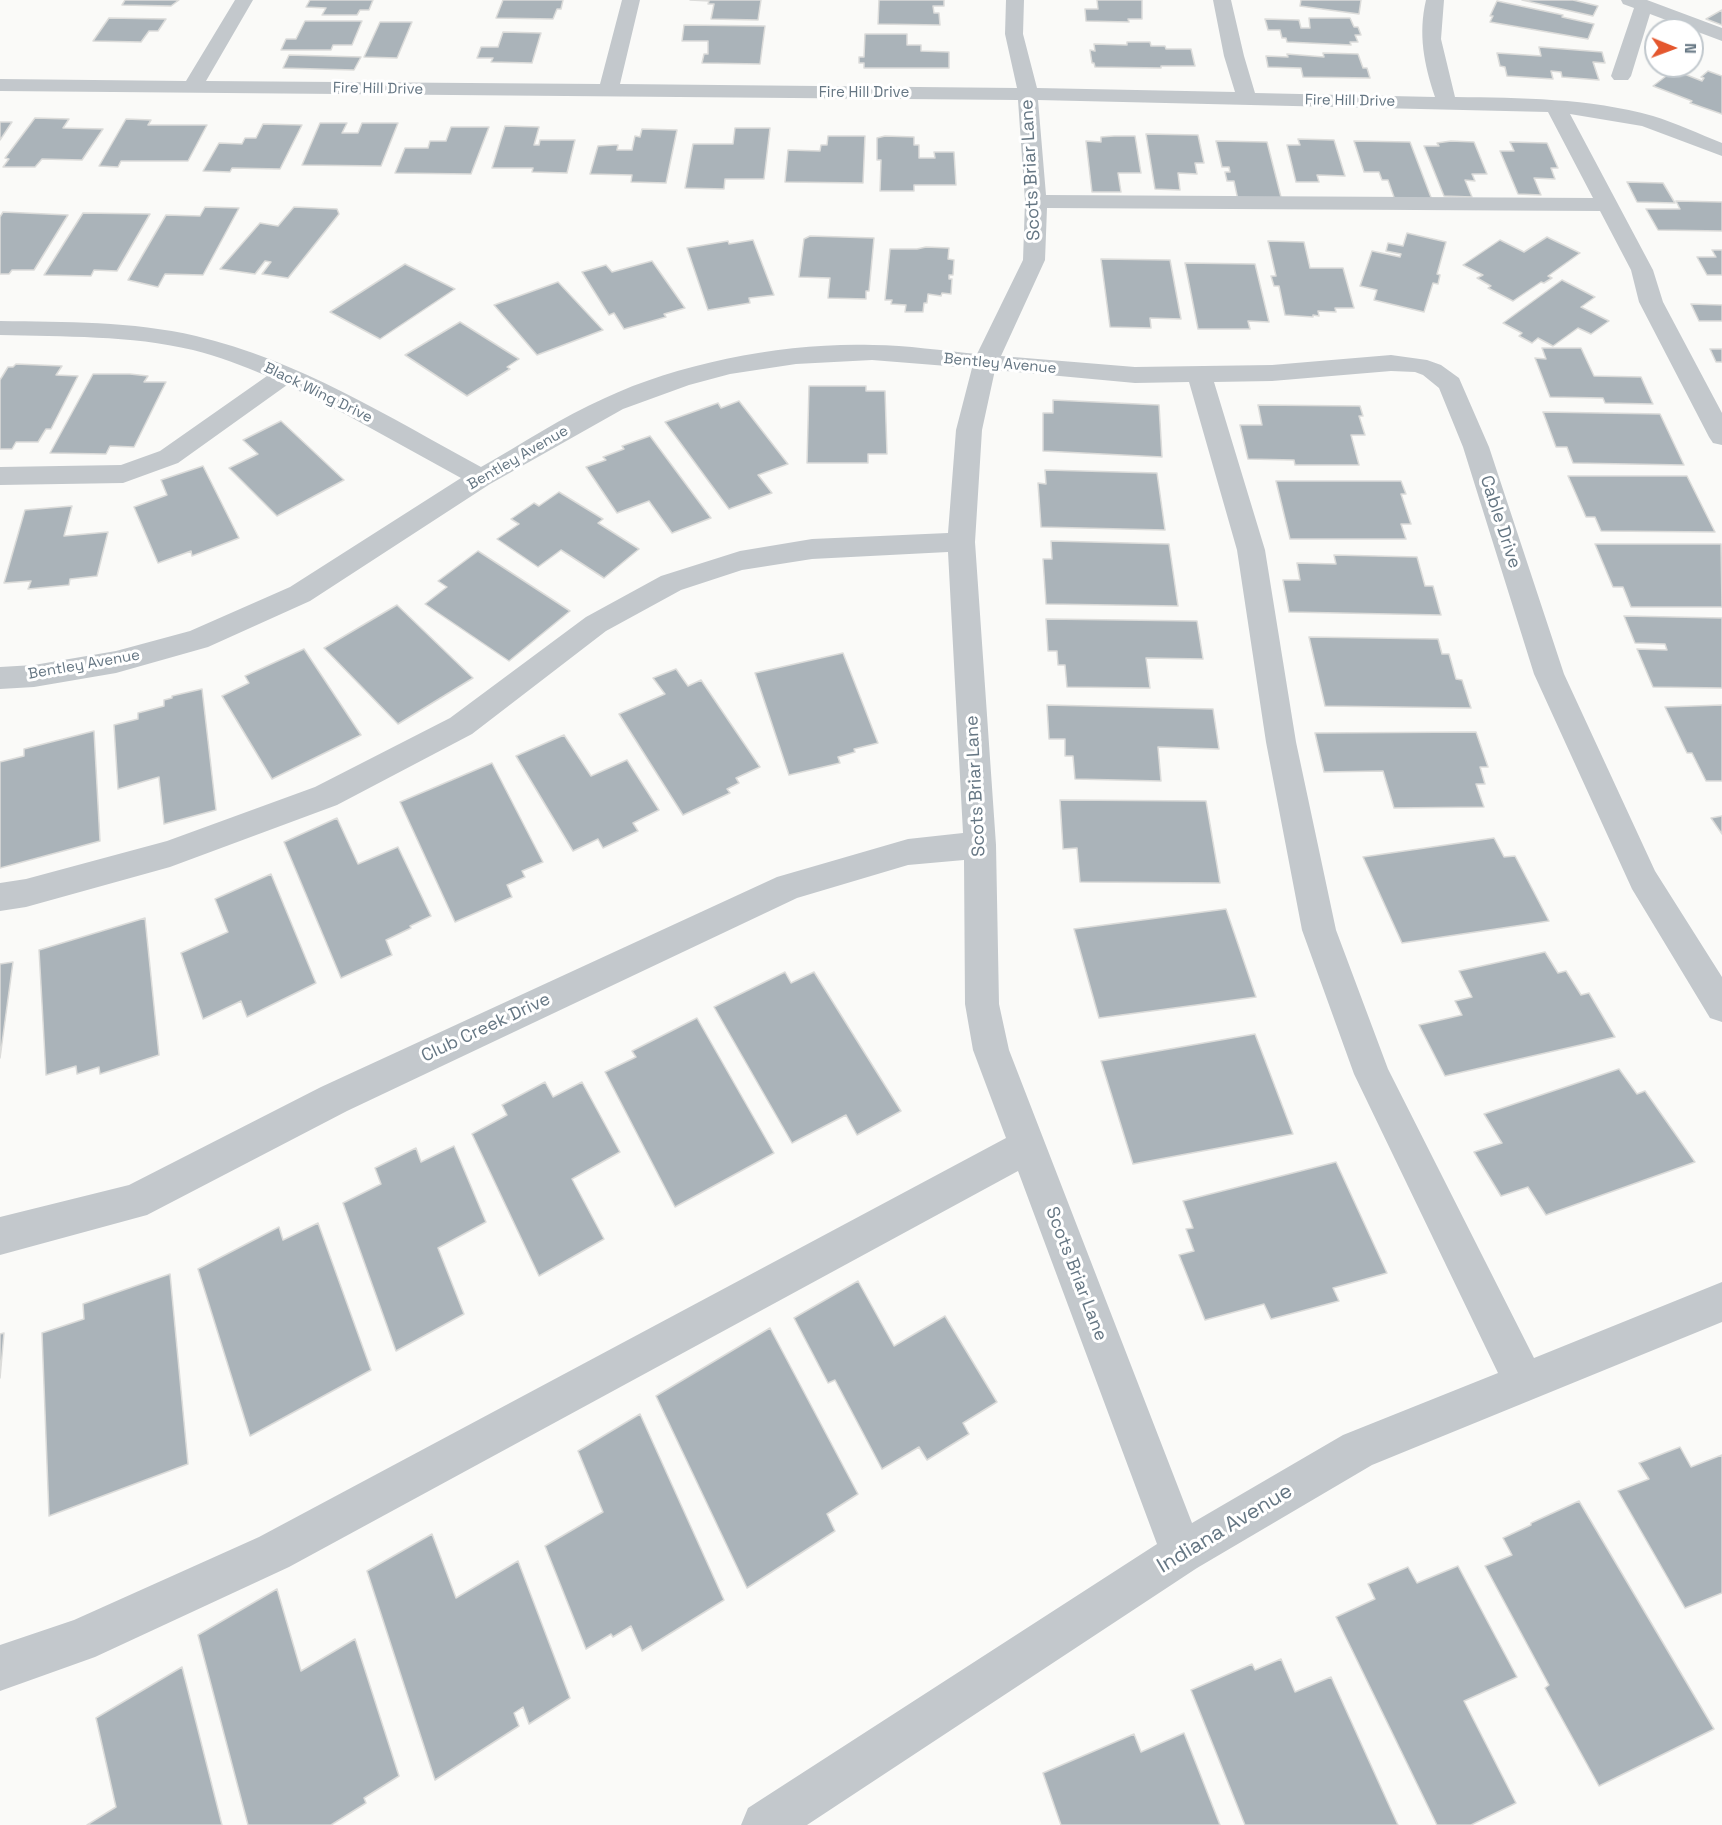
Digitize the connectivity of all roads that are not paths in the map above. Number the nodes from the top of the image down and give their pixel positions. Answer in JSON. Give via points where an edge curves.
{"nodes":[{"id":1,"x":244,"y":0,"type":"edge"},
{"id":2,"x":631,"y":0,"type":"edge"},
{"id":3,"x":1015,"y":0,"type":"edge"},
{"id":4,"x":1222,"y":0,"type":"edge"},
{"id":5,"x":1435,"y":0,"type":"edge"},
{"id":6,"x":1637,"y":3,"type":"edge"},
{"id":7,"x":1722,"y":35,"type":"edge"},
{"id":8,"x":1621,"y":76,"type":"dead end"},
{"id":9,"x":0,"y":85,"type":"edge"},
{"id":10,"x":192,"y":87,"type":"junction"},
{"id":11,"x":608,"y":91,"type":"junction"},
{"id":12,"x":1028,"y":94,"type":"junction"},
{"id":13,"x":1247,"y":99,"type":"junction"},
{"id":14,"x":1447,"y":103,"type":"junction"},
{"id":15,"x":1556,"y":107,"type":"junction"},
{"id":16,"x":1722,"y":150,"type":"edge"},
{"id":17,"x":1036,"y":201,"type":"junction"},
{"id":18,"x":1608,"y":206,"type":"junction"},
{"id":19,"x":0,"y":328,"type":"edge"},
{"id":20,"x":985,"y":363,"type":"junction"},
{"id":21,"x":1067,"y":370,"type":"joint"},
{"id":22,"x":286,"y":374,"type":"junction"},
{"id":23,"x":1199,"y":374,"type":"junction"},
{"id":24,"x":1722,"y":437,"type":"edge"},
{"id":25,"x":0,"y":476,"type":"edge"},
{"id":26,"x":482,"y":478,"type":"junction"},
{"id":27,"x":961,"y":542,"type":"junction"},
{"id":28,"x":0,"y":678,"type":"edge"},
{"id":29,"x":980,"y":845,"type":"junction"},
{"id":30,"x":0,"y":897,"type":"edge"},
{"id":31,"x":1722,"y":1007,"type":"edge"},
{"id":32,"x":1028,"y":1146,"type":"junction"},
{"id":33,"x":0,"y":1236,"type":"edge"},
{"id":34,"x":1722,"y":1302,"type":"edge"},
{"id":35,"x":1524,"y":1382,"type":"junction"},
{"id":36,"x":1182,"y":1553,"type":"junction"},
{"id":37,"x":0,"y":1668,"type":"edge"},
{"id":38,"x":765,"y":1825,"type":"edge"}],
"edges":[{"from":1,"to":10,"type":"street"},
{"from":2,"to":11,"type":"street"},
{"from":3,"to":12,"type":"street","name":"Scots Briar Lane","via":[[1014,33]]},
{"from":4,"to":13,"type":"street"},
{"from":5,"to":14,"type":"street","via":[[1429,25],[1434,65]]},
{"from":6,"to":7,"type":"street"},
{"from":6,"to":8,"type":"street"},
{"from":9,"to":10,"type":"street","name":"Fire Hill Drive"},
{"from":10,"to":11,"type":"street","name":"Fire Hill Drive"},
{"from":11,"to":12,"type":"street","name":"Fire Hill Drive"},
{"from":12,"to":13,"type":"street","name":"Fire Hill Drive"},
{"from":12,"to":17,"type":"street","name":"Scots Briar Lane"},
{"from":13,"to":14,"type":"street","name":"Fire Hill Drive"},
{"from":14,"to":15,"type":"street","name":"Fire Hill Drive"},
{"from":15,"to":16,"type":"street","name":"Fire Hill Drive","via":[[1647,121]]},
{"from":15,"to":18,"type":"street"},
{"from":17,"to":18,"type":"street"},
{"from":17,"to":20,"type":"street","name":"Scots Briar Lane","via":[[1034,261]]},
{"from":18,"to":24,"type":"street","via":[[1642,270],[1652,302]]},
{"from":19,"to":22,"type":"street","name":"Black Wing Drive","via":[[151,336],[219,350]]},
{"from":20,"to":21,"type":"street","name":"Bentley Avenue"},
{"from":20,"to":26,"type":"street","name":"Bentley Avenue","via":[[872,352],[796,356],[730,366],[614,403]]},
{"from":20,"to":27,"type":"street","name":"Scots Briar Lane","via":[[969,430]]},
{"from":21,"to":23,"type":"street","name":"Cable Drive"},
{"from":22,"to":25,"type":"street","via":[[169,457],[123,474]]},
{"from":22,"to":26,"type":"street","name":"Black Wing Drive"},
{"from":23,"to":31,"type":"street","name":"Cable Drive","via":[[1272,373],[1391,363],[1418,365],[1450,384],[1476,447],[1549,674],[1643,879]]},
{"from":23,"to":35,"type":"street","via":[[1251,550],[1281,742],[1319,930],[1371,1074]]},
{"from":26,"to":28,"type":"street","name":"Bentley Avenue","via":[[300,594],[198,639],[116,662]]},
{"from":27,"to":29,"type":"street","name":"Scots Briar Lane"},
{"from":27,"to":30,"type":"street","via":[[812,549],[740,561],[672,583],[596,624],[461,726],[326,796],[170,854],[26,894]]},
{"from":29,"to":32,"type":"street","name":"Scots Briar Lane","via":[[982,1004],[991,1050]]},
{"from":29,"to":33,"type":"street","name":"Club Creek Drive","via":[[908,852],[789,887],[334,1099],[134,1202]]},
{"from":32,"to":36,"type":"street","name":"Scots Briar Lane"},
{"from":32,"to":37,"type":"street","via":[[274,1552],[79,1641]]},
{"from":34,"to":35,"type":"street","name":"Indiana Avenue"},
{"from":35,"to":36,"type":"street","name":"Indiana Avenue","via":[[1358,1450]]},
{"from":36,"to":38,"type":"street","name":"Indiana Avenue"}]}
